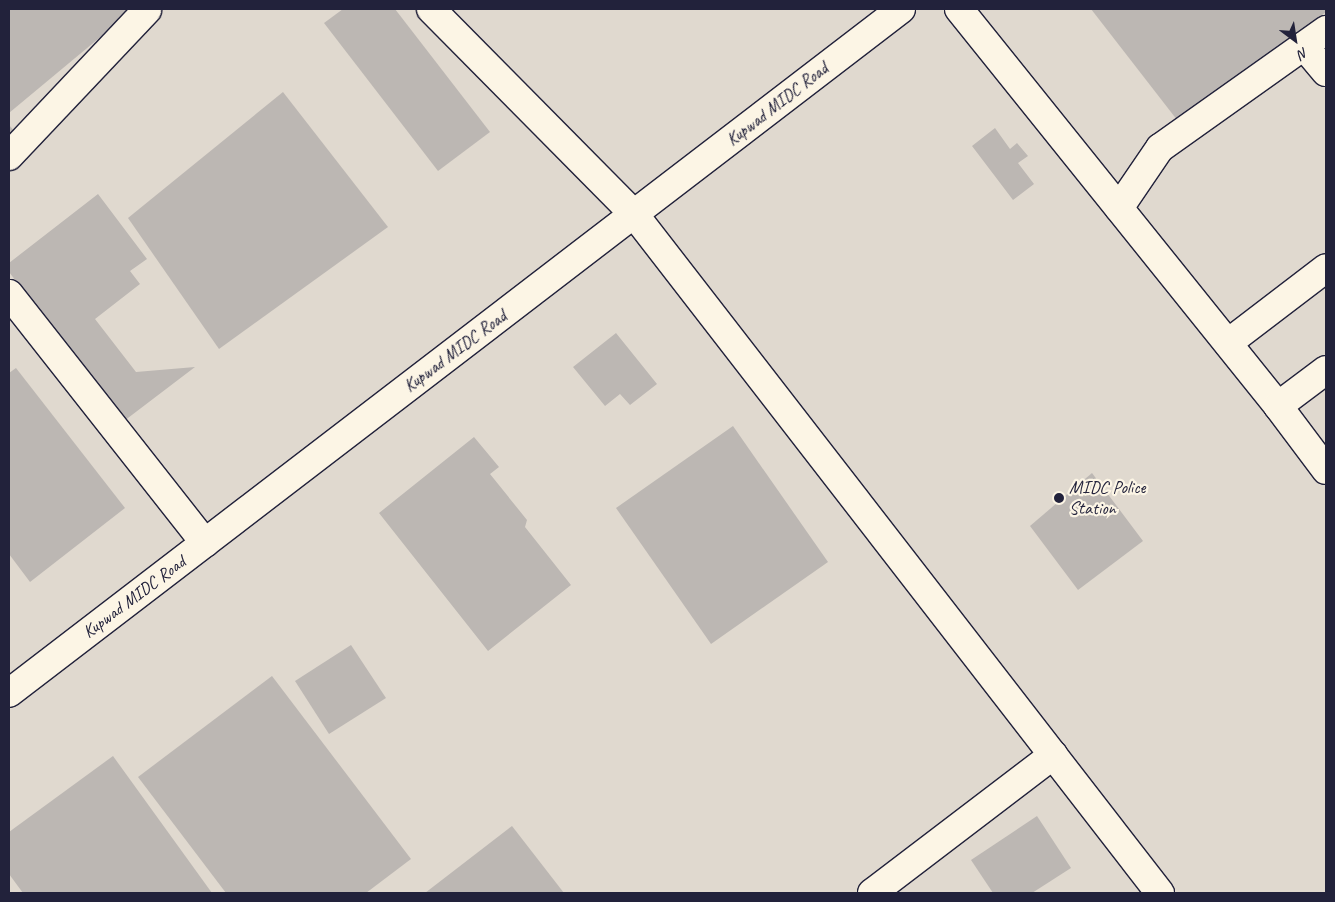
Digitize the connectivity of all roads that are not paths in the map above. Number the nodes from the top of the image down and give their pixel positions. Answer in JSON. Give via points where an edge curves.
{"nodes":[{"id":1,"x":431,"y":9,"type":"edge"},
{"id":2,"x":901,"y":9,"type":"edge"},
{"id":3,"x":959,"y":9,"type":"edge"},
{"id":4,"x":147,"y":10,"type":"dead end"},
{"id":5,"x":1326,"y":30,"type":"edge"},
{"id":6,"x":1304,"y":46,"type":"junction"},
{"id":7,"x":1326,"y":72,"type":"edge"},
{"id":8,"x":9,"y":156,"type":"edge"},
{"id":9,"x":1119,"y":208,"type":"junction"},
{"id":10,"x":634,"y":214,"type":"junction"},
{"id":11,"x":1326,"y":268,"type":"edge"},
{"id":12,"x":9,"y":294,"type":"edge"},
{"id":13,"x":1228,"y":343,"type":"junction"},
{"id":14,"x":1326,"y":370,"type":"edge"},
{"id":15,"x":1278,"y":406,"type":"junction"},
{"id":16,"x":1326,"y":470,"type":"edge"},
{"id":17,"x":205,"y":543,"type":"junction"},
{"id":18,"x":9,"y":693,"type":"edge"},
{"id":19,"x":1053,"y":754,"type":"junction"},
{"id":20,"x":872,"y":893,"type":"edge"},
{"id":21,"x":1160,"y":893,"type":"edge"}],
"edges":[{"from":1,"to":10,"type":"street"},
{"from":2,"to":10,"type":"street","name":"Kupwad MIDC Road"},
{"from":3,"to":9,"type":"street"},
{"from":4,"to":8,"type":"street"},
{"from":5,"to":6,"type":"street"},
{"from":6,"to":7,"type":"street"},
{"from":6,"to":9,"type":"street","via":[[1160,148]]},
{"from":9,"to":13,"type":"street"},
{"from":10,"to":17,"type":"street","name":"Kupwad MIDC Road"},
{"from":10,"to":19,"type":"street"},
{"from":11,"to":13,"type":"street"},
{"from":12,"to":17,"type":"street"},
{"from":13,"to":15,"type":"street"},
{"from":14,"to":15,"type":"street"},
{"from":15,"to":16,"type":"street"},
{"from":17,"to":18,"type":"street","name":"Kupwad MIDC Road"},
{"from":19,"to":20,"type":"street"},
{"from":19,"to":21,"type":"street"}]}
